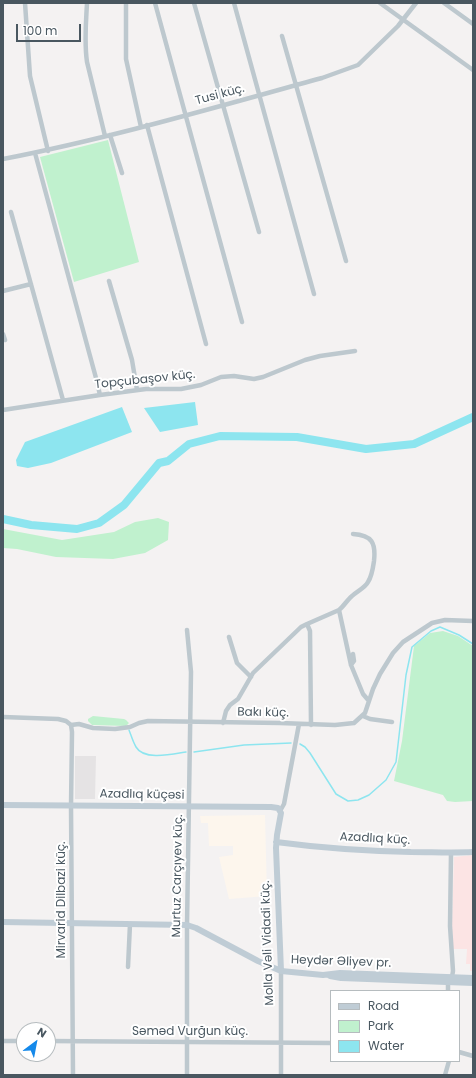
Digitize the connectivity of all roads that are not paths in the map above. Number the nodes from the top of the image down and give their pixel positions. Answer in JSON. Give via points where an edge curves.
{"nodes":[{"id":1,"x":26,"y":3,"type":"edge"},
{"id":2,"x":87,"y":3,"type":"edge"},
{"id":3,"x":126,"y":3,"type":"edge"},
{"id":4,"x":155,"y":3,"type":"edge"},
{"id":5,"x":194,"y":3,"type":"edge"},
{"id":6,"x":234,"y":3,"type":"edge"},
{"id":7,"x":380,"y":3,"type":"edge"},
{"id":8,"x":416,"y":3,"type":"edge"},
{"id":9,"x":444,"y":3,"type":"edge"},
{"id":10,"x":404,"y":20,"type":"junction"},
{"id":11,"x":473,"y":24,"type":"edge"},
{"id":12,"x":282,"y":36,"type":"dead end"},
{"id":13,"x":473,"y":70,"type":"edge"},
{"id":14,"x":297,"y":85,"type":"junction"},
{"id":15,"x":259,"y":95,"type":"junction"},
{"id":16,"x":223,"y":105,"type":"junction"},
{"id":17,"x":185,"y":115,"type":"junction"},
{"id":18,"x":147,"y":125,"type":"junction"},
{"id":19,"x":141,"y":127,"type":"junction"},
{"id":20,"x":110,"y":135,"type":"junction"},
{"id":21,"x":105,"y":136,"type":"junction"},
{"id":22,"x":48,"y":150,"type":"junction"},
{"id":23,"x":35,"y":153,"type":"junction"},
{"id":24,"x":3,"y":159,"type":"edge"},
{"id":25,"x":122,"y":173,"type":"dead end"},
{"id":26,"x":11,"y":212,"type":"dead end"},
{"id":27,"x":259,"y":232,"type":"dead end"},
{"id":28,"x":346,"y":261,"type":"dead end"},
{"id":29,"x":109,"y":281,"type":"dead end"},
{"id":30,"x":31,"y":284,"type":"junction"},
{"id":31,"x":3,"y":291,"type":"edge"},
{"id":32,"x":314,"y":294,"type":"dead end"},
{"id":33,"x":242,"y":322,"type":"dead end"},
{"id":34,"x":3,"y":334,"type":"edge"},
{"id":35,"x":5,"y":340,"type":"dead end"},
{"id":36,"x":206,"y":344,"type":"dead end"},
{"id":37,"x":355,"y":351,"type":"dead end"},
{"id":38,"x":137,"y":390,"type":"junction"},
{"id":39,"x":100,"y":395,"type":"junction"},
{"id":40,"x":63,"y":400,"type":"junction"},
{"id":41,"x":3,"y":410,"type":"edge"},
{"id":42,"x":353,"y":534,"type":"dead end"},
{"id":43,"x":339,"y":610,"type":"junction"},
{"id":44,"x":473,"y":621,"type":"edge"},
{"id":45,"x":307,"y":624,"type":"junction"},
{"id":46,"x":187,"y":630,"type":"dead end"},
{"id":47,"x":229,"y":637,"type":"dead end"},
{"id":48,"x":353,"y":654,"type":"dead end"},
{"id":49,"x":351,"y":665,"type":"junction"},
{"id":50,"x":251,"y":677,"type":"junction"},
{"id":51,"x":369,"y":701,"type":"junction"},
{"id":52,"x":363,"y":716,"type":"junction"},
{"id":53,"x":3,"y":717,"type":"edge"},
{"id":54,"x":191,"y":722,"type":"junction"},
{"id":55,"x":392,"y":722,"type":"dead end"},
{"id":56,"x":223,"y":723,"type":"junction"},
{"id":57,"x":299,"y":724,"type":"junction"},
{"id":58,"x":71,"y":725,"type":"junction"},
{"id":59,"x":311,"y":725,"type":"junction"},
{"id":60,"x":3,"y":805,"type":"edge"},
{"id":61,"x":71,"y":806,"type":"junction"},
{"id":62,"x":189,"y":807,"type":"junction"},
{"id":63,"x":280,"y":811,"type":"junction"},
{"id":64,"x":276,"y":842,"type":"junction"},
{"id":65,"x":473,"y":852,"type":"edge"},
{"id":66,"x":451,"y":853,"type":"junction"},
{"id":67,"x":3,"y":922,"type":"edge"},
{"id":68,"x":72,"y":923,"type":"junction"},
{"id":69,"x":130,"y":924,"type":"junction"},
{"id":70,"x":187,"y":925,"type":"junction"},
{"id":71,"x":128,"y":966,"type":"dead end"},
{"id":72,"x":281,"y":971,"type":"junction"},
{"id":73,"x":473,"y":978,"type":"edge"},
{"id":74,"x":451,"y":980,"type":"junction"},
{"id":75,"x":473,"y":983,"type":"edge"},
{"id":76,"x":448,"y":990,"type":"edge"},
{"id":77,"x":3,"y":1041,"type":"edge"},
{"id":78,"x":16,"y":1041,"type":"edge"},
{"id":79,"x":56,"y":1041,"type":"edge"},
{"id":80,"x":73,"y":1041,"type":"junction"},
{"id":81,"x":186,"y":1042,"type":"junction"},
{"id":82,"x":281,"y":1043,"type":"junction"},
{"id":83,"x":330,"y":1043,"type":"edge"},
{"id":84,"x":460,"y":1052,"type":"edge"},
{"id":85,"x":473,"y":1056,"type":"edge"},
{"id":86,"x":449,"y":1062,"type":"edge"},
{"id":87,"x":73,"y":1075,"type":"edge"},
{"id":88,"x":187,"y":1075,"type":"edge"},
{"id":89,"x":281,"y":1075,"type":"edge"},
{"id":90,"x":445,"y":1075,"type":"edge"}],
"edges":[{"from":1,"to":22,"type":"street","via":[[30,76]]},
{"from":2,"to":21,"type":"street","via":[[87,62]]},
{"from":3,"to":19,"type":"street","via":[[126,59]]},
{"from":4,"to":17,"type":"street"},
{"from":5,"to":16,"type":"street"},
{"from":6,"to":15,"type":"street"},
{"from":7,"to":10,"type":"street"},
{"from":8,"to":10,"type":"street","name":"Tusi küç."},
{"from":9,"to":11,"type":"street"},
{"from":10,"to":13,"type":"street"},
{"from":10,"to":14,"type":"street","name":"Tusi küç.","via":[[358,65]]},
{"from":12,"to":14,"type":"street"},
{"from":14,"to":15,"type":"street","name":"Tusi küç."},
{"from":14,"to":28,"type":"street"},
{"from":15,"to":16,"type":"street","name":"Tusi küç."},
{"from":15,"to":32,"type":"street"},
{"from":16,"to":17,"type":"street","name":"Tusi küç."},
{"from":16,"to":27,"type":"street"},
{"from":17,"to":18,"type":"street","name":"Tusi küç."},
{"from":17,"to":33,"type":"street"},
{"from":18,"to":19,"type":"street","name":"Tusi küç."},
{"from":18,"to":36,"type":"street"},
{"from":19,"to":20,"type":"street","name":"Tusi küç."},
{"from":20,"to":21,"type":"street","name":"Tusi küç."},
{"from":20,"to":25,"type":"street"},
{"from":21,"to":22,"type":"street","name":"Tusi küç."},
{"from":22,"to":23,"type":"street","name":"Tusi küç."},
{"from":23,"to":24,"type":"street","name":"Tusi küç."},
{"from":23,"to":39,"type":"street"},
{"from":26,"to":30,"type":"street"},
{"from":29,"to":38,"type":"street","via":[[132,360]]},
{"from":30,"to":31,"type":"street"},
{"from":30,"to":40,"type":"street"},
{"from":34,"to":35,"type":"street"},
{"from":37,"to":38,"type":"street","name":"Topçubaşov küç.","via":[[306,360],[263,378],[221,377],[181,389]]},
{"from":38,"to":39,"type":"street","name":"Topçubaşov küç."},
{"from":39,"to":40,"type":"street","name":"Topçubaşov küç."},
{"from":40,"to":41,"type":"street","name":"Topçubaşov küç."},
{"from":42,"to":43,"type":"street","via":[[365,536],[374,545],[373,568],[366,585],[350,597]]},
{"from":43,"to":45,"type":"street"},
{"from":43,"to":49,"type":"street"},
{"from":44,"to":51,"type":"street","via":[[445,620],[432,623],[403,642],[383,668]]},
{"from":45,"to":50,"type":"street","via":[[259,666]]},
{"from":45,"to":59,"type":"street","via":[[310,632]]},
{"from":46,"to":54,"type":"street","name":"Murtuz Carçıyev küç.","via":[[191,672]]},
{"from":47,"to":50,"type":"street","via":[[237,664]]},
{"from":48,"to":49,"type":"street","via":[[354,662]]},
{"from":49,"to":51,"type":"street","via":[[363,694]]},
{"from":50,"to":56,"type":"street","via":[[238,699],[226,710]]},
{"from":51,"to":52,"type":"street"},
{"from":52,"to":55,"type":"street"},
{"from":52,"to":59,"type":"street","name":"Bakı küç.","via":[[354,723],[345,725]]},
{"from":53,"to":58,"type":"street","name":"Bakı küç.","via":[[58,719],[66,720]]},
{"from":54,"to":56,"type":"street","name":"Bakı küç."},
{"from":54,"to":58,"type":"street","name":"Bakı küç.","via":[[148,721],[115,729]]},
{"from":54,"to":62,"type":"street","name":"Murtuz Carçıyev küç."},
{"from":56,"to":57,"type":"street","name":"Bakı küç."},
{"from":57,"to":59,"type":"street","name":"Bakı küç."},
{"from":57,"to":63,"type":"street","via":[[284,804]]},
{"from":58,"to":61,"type":"street","name":"Mirvarid Dilbazi küç."},
{"from":60,"to":61,"type":"street","name":"Azadlıq küçəsi"},
{"from":61,"to":62,"type":"street","name":"Azadlıq küçəsi"},
{"from":61,"to":68,"type":"street","name":"Mirvarid Dilbazi küç."},
{"from":62,"to":63,"type":"street","name":"Azadlıq küçəsi","via":[[271,807]]},
{"from":62,"to":70,"type":"street","name":"Murtuz Carçıyev küç."},
{"from":63,"to":64,"type":"street","name":"Molla Vəli Vidadi küç."},
{"from":64,"to":66,"type":"street","name":"Azadlıq küç.","via":[[360,850]]},
{"from":64,"to":72,"type":"street","name":"Molla Vəli Vidadi küç."},
{"from":65,"to":66,"type":"street","name":"Azadlıq küç."},
{"from":66,"to":74,"type":"street","via":[[450,926],[454,971]]},
{"from":67,"to":68,"type":"street","name":"Heydər Əliyev pr."},
{"from":68,"to":69,"type":"street","name":"Heydər Əliyev pr."},
{"from":68,"to":80,"type":"street","name":"Mirvarid Dilbazi küç."},
{"from":69,"to":70,"type":"street","name":"Heydər Əliyev pr."},
{"from":69,"to":71,"type":"street"},
{"from":70,"to":72,"type":"street","name":"Heydər Əliyev pr."},
{"from":70,"to":81,"type":"street","name":"Murtuz Carçıyev küç."},
{"from":72,"to":74,"type":"street","name":"Heydər Əliyev pr.","via":[[341,978]]},
{"from":72,"to":82,"type":"street","name":"Molla Vəli Vidadi küç."},
{"from":73,"to":74,"type":"street"},
{"from":74,"to":75,"type":"street"},
{"from":74,"to":76,"type":"street"},
{"from":77,"to":78,"type":"street"},
{"from":79,"to":80,"type":"street","name":"Səməd Vurğun küç."},
{"from":80,"to":81,"type":"street","name":"Səməd Vurğun küç."},
{"from":80,"to":87,"type":"street","name":"Mirvarid Dilbazi küç."},
{"from":81,"to":82,"type":"street","name":"Səməd Vurğun küç."},
{"from":81,"to":88,"type":"street","name":"Murtuz Carçıyev küç."},
{"from":82,"to":83,"type":"street","name":"Səməd Vurğun küç."},
{"from":82,"to":89,"type":"street","name":"Molla Vəli Vidadi küç."},
{"from":84,"to":85,"type":"street"},
{"from":86,"to":90,"type":"street"}]}
